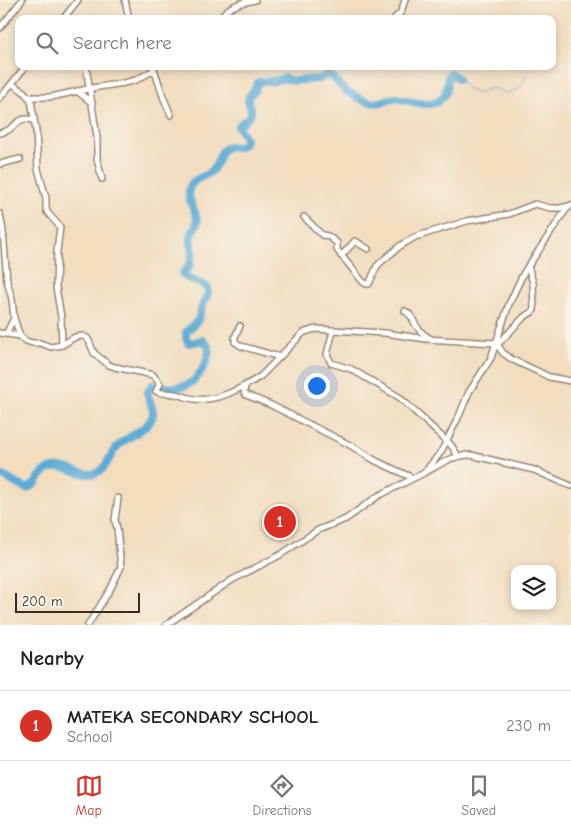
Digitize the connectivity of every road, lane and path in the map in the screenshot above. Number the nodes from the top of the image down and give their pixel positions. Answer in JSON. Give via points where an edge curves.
{"nodes":[{"id":1,"x":22,"y":0,"type":"edge"},
{"id":2,"x":78,"y":0,"type":"edge"},
{"id":3,"x":125,"y":0,"type":"edge"},
{"id":4,"x":255,"y":0,"type":"edge"},
{"id":5,"x":405,"y":0,"type":"edge"},
{"id":6,"x":66,"y":15,"type":"edge"},
{"id":7,"x":128,"y":15,"type":"edge"},
{"id":8,"x":222,"y":15,"type":"edge"},
{"id":9,"x":398,"y":15,"type":"edge"},
{"id":10,"x":0,"y":28,"type":"edge"},
{"id":11,"x":23,"y":70,"type":"edge"},
{"id":12,"x":87,"y":70,"type":"edge"},
{"id":13,"x":151,"y":70,"type":"edge"},
{"id":14,"x":155,"y":70,"type":"edge"},
{"id":15,"x":12,"y":84,"type":"junction"},
{"id":16,"x":90,"y":89,"type":"junction"},
{"id":17,"x":78,"y":91,"type":"junction"},
{"id":18,"x":29,"y":97,"type":"junction"},
{"id":19,"x":0,"y":98,"type":"edge"},
{"id":20,"x":92,"y":103,"type":"junction"},
{"id":21,"x":171,"y":115,"type":"dead end"},
{"id":22,"x":33,"y":120,"type":"junction"},
{"id":23,"x":0,"y":133,"type":"edge"},
{"id":24,"x":20,"y":159,"type":"dead end"},
{"id":25,"x":0,"y":164,"type":"edge"},
{"id":26,"x":102,"y":180,"type":"dead end"},
{"id":27,"x":570,"y":206,"type":"edge"},
{"id":28,"x":0,"y":214,"type":"edge"},
{"id":29,"x":304,"y":217,"type":"dead end"},
{"id":30,"x":368,"y":249,"type":"dead end"},
{"id":31,"x":341,"y":256,"type":"junction"},
{"id":32,"x":528,"y":266,"type":"junction"},
{"id":33,"x":405,"y":311,"type":"dead end"},
{"id":34,"x":14,"y":318,"type":"junction"},
{"id":35,"x":240,"y":326,"type":"dead end"},
{"id":36,"x":333,"y":331,"type":"junction"},
{"id":37,"x":3,"y":333,"type":"edge"},
{"id":38,"x":20,"y":336,"type":"junction"},
{"id":39,"x":432,"y":339,"type":"junction"},
{"id":40,"x":496,"y":344,"type":"junction"},
{"id":41,"x":62,"y":345,"type":"junction"},
{"id":42,"x":280,"y":357,"type":"junction"},
{"id":43,"x":571,"y":380,"type":"edge"},
{"id":44,"x":245,"y":386,"type":"junction"},
{"id":45,"x":446,"y":442,"type":"junction"},
{"id":46,"x":458,"y":456,"type":"junction"},
{"id":47,"x":424,"y":472,"type":"junction"},
{"id":48,"x":413,"y":478,"type":"junction"},
{"id":49,"x":571,"y":486,"type":"edge"},
{"id":50,"x":118,"y":498,"type":"dead end"},
{"id":51,"x":88,"y":625,"type":"edge"},
{"id":52,"x":166,"y":625,"type":"edge"}],
"edges":[{"from":1,"to":10,"type":"street"},
{"from":2,"to":6,"type":"street"},
{"from":3,"to":7,"type":"street"},
{"from":4,"to":8,"type":"street","via":[[228,9]]},
{"from":5,"to":9,"type":"street"},
{"from":11,"to":15,"type":"street"},
{"from":12,"to":16,"type":"street"},
{"from":13,"to":16,"type":"street","via":[[136,80]]},
{"from":14,"to":21,"type":"street"},
{"from":15,"to":18,"type":"street"},
{"from":15,"to":19,"type":"street"},
{"from":16,"to":17,"type":"street"},
{"from":16,"to":20,"type":"street"},
{"from":17,"to":18,"type":"street","via":[[50,97]]},
{"from":17,"to":20,"type":"street"},
{"from":18,"to":22,"type":"street"},
{"from":20,"to":26,"type":"street"},
{"from":22,"to":23,"type":"street","via":[[23,119]]},
{"from":22,"to":41,"type":"street","via":[[47,212],[61,229],[56,287]]},
{"from":24,"to":25,"type":"street"},
{"from":27,"to":31,"type":"street","via":[[550,208],[532,204],[509,214],[415,237],[381,262],[369,284]]},
{"from":27,"to":32,"type":"street"},
{"from":28,"to":34,"type":"street","via":[[4,281],[14,308]]},
{"from":29,"to":31,"type":"street","via":[[322,235],[337,243],[336,249]]},
{"from":30,"to":31,"type":"street","via":[[355,241]]},
{"from":32,"to":40,"type":"street","via":[[508,304]]},
{"from":32,"to":40,"type":"street","via":[[533,283],[534,310]]},
{"from":33,"to":39,"type":"street","via":[[412,316],[421,332]]},
{"from":34,"to":37,"type":"street"},
{"from":34,"to":38,"type":"street"},
{"from":35,"to":42,"type":"street","via":[[234,342]]},
{"from":36,"to":39,"type":"street"},
{"from":36,"to":42,"type":"street","via":[[303,333]]},
{"from":36,"to":45,"type":"street","via":[[326,354],[331,363],[351,369],[394,393]]},
{"from":37,"to":38,"type":"street"},
{"from":38,"to":41,"type":"street","via":[[32,343],[51,347]]},
{"from":39,"to":40,"type":"street"},
{"from":40,"to":43,"type":"street","via":[[513,360],[549,377]]},
{"from":40,"to":45,"type":"street"},
{"from":41,"to":44,"type":"street","via":[[75,337],[87,338],[94,353],[109,365],[153,375],[160,384],[156,391],[161,394],[207,399]]},
{"from":42,"to":44,"type":"street","via":[[261,376]]},
{"from":44,"to":48,"type":"street","via":[[246,395]]},
{"from":45,"to":46,"type":"street"},
{"from":45,"to":47,"type":"street"},
{"from":46,"to":47,"type":"street"},
{"from":46,"to":49,"type":"street","via":[[471,455],[534,470]]},
{"from":47,"to":48,"type":"street"},
{"from":48,"to":52,"type":"street","via":[[378,496],[346,519],[318,530],[280,555],[232,580]]},
{"from":50,"to":51,"type":"street","via":[[114,520],[121,567]]}]}
